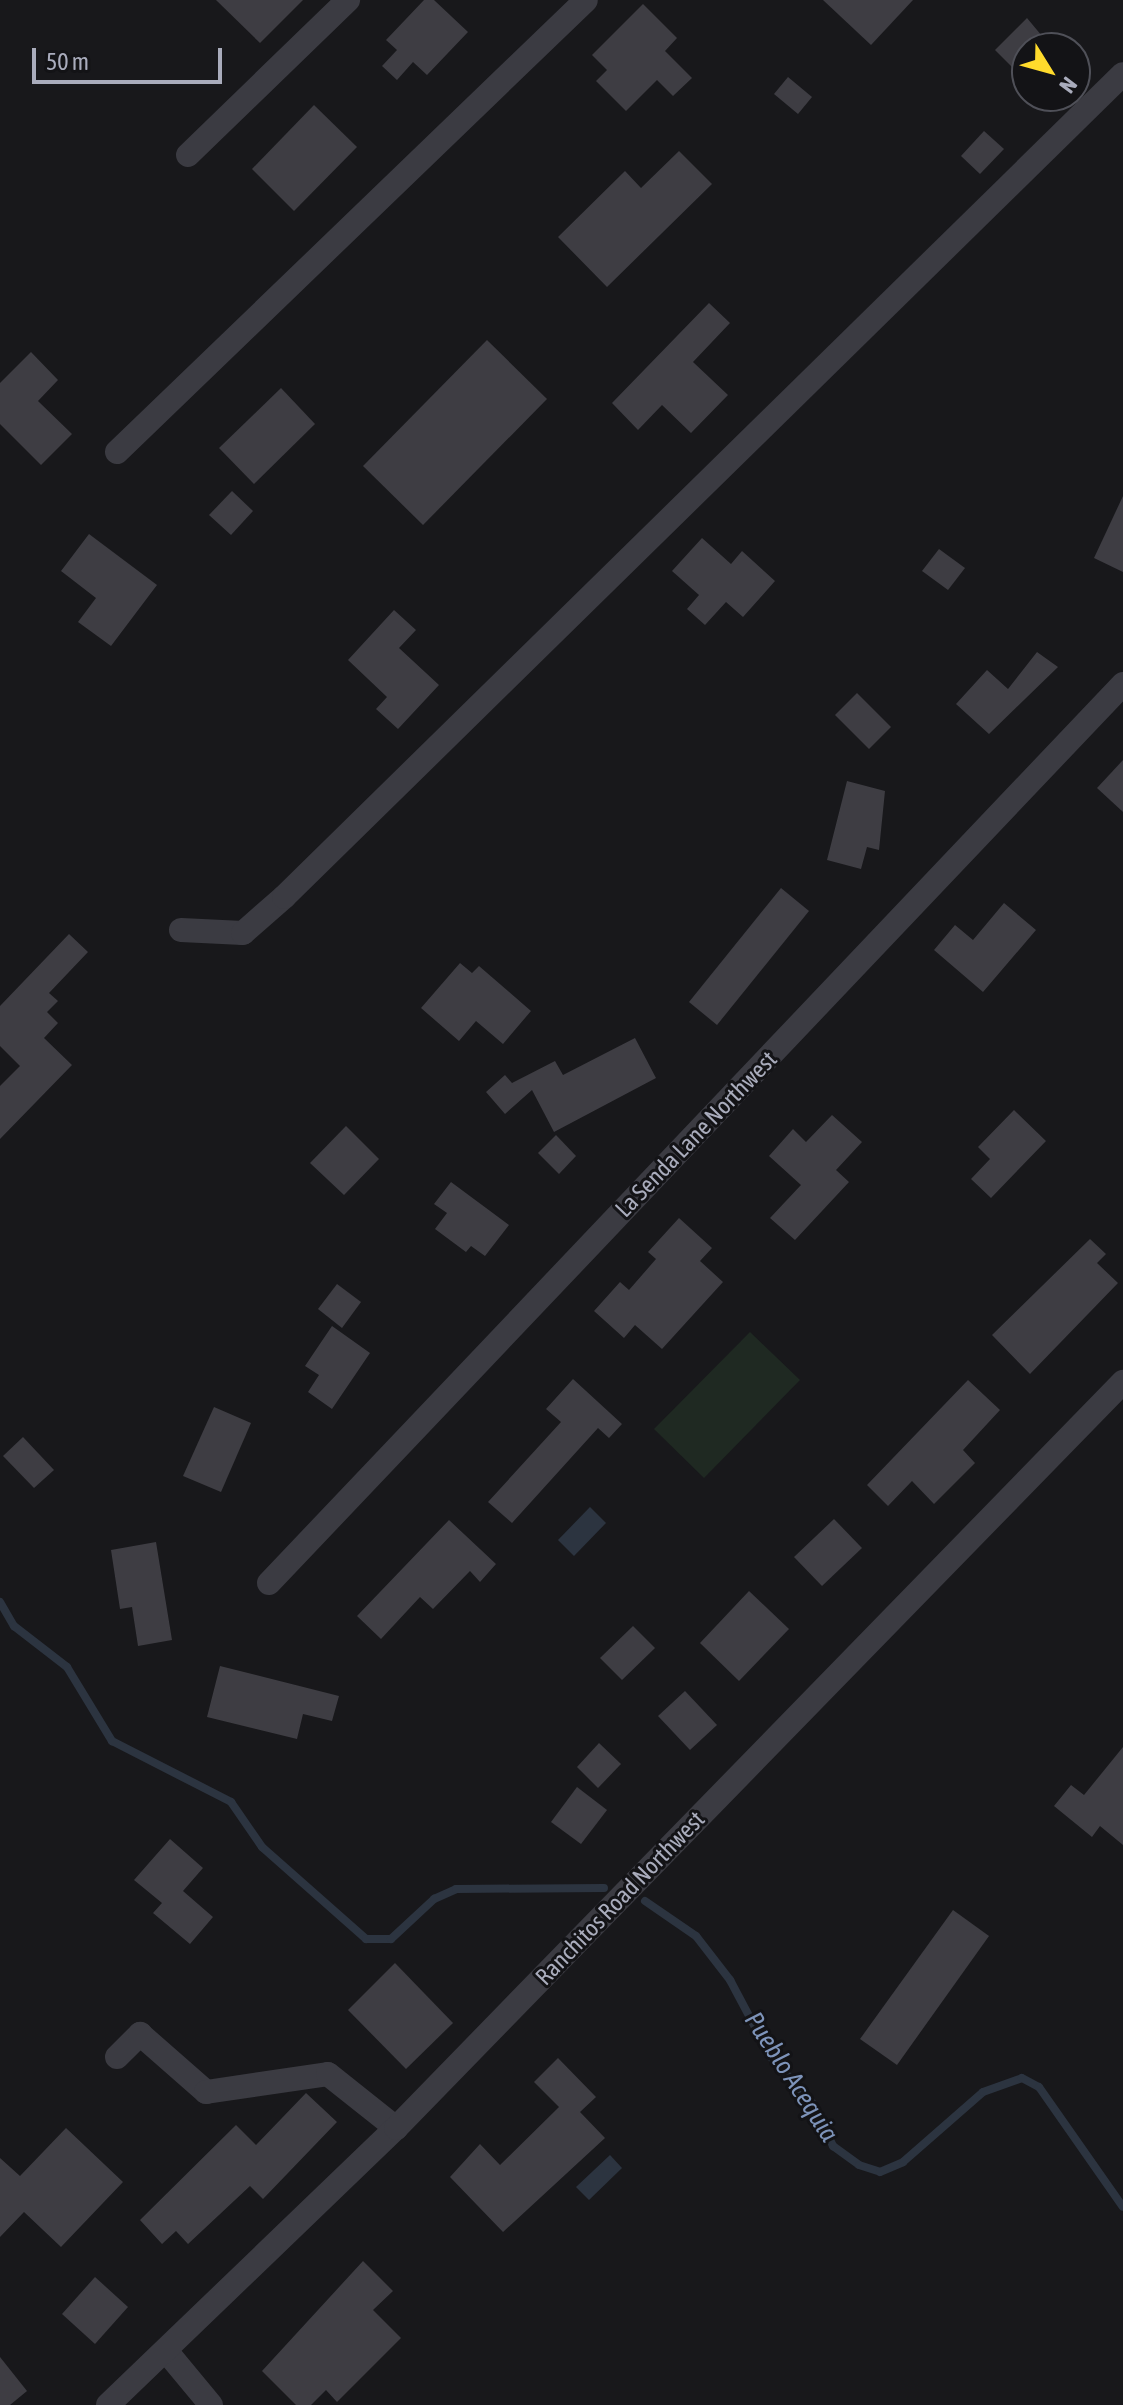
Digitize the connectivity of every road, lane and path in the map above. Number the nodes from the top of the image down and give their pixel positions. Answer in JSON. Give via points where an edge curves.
{"nodes":[{"id":1,"x":348,"y":0,"type":"edge"},
{"id":2,"x":586,"y":0,"type":"edge"},
{"id":3,"x":1123,"y":74,"type":"edge"},
{"id":4,"x":188,"y":155,"type":"dead end"},
{"id":5,"x":117,"y":452,"type":"dead end"},
{"id":6,"x":1123,"y":684,"type":"edge"},
{"id":7,"x":181,"y":930,"type":"dead end"},
{"id":8,"x":1123,"y":1382,"type":"edge"},
{"id":9,"x":269,"y":1583,"type":"dead end"},
{"id":10,"x":117,"y":2057,"type":"dead end"},
{"id":11,"x":396,"y":2128,"type":"junction"},
{"id":12,"x":167,"y":2352,"type":"junction"},
{"id":13,"x":108,"y":2405,"type":"edge"},
{"id":14,"x":211,"y":2405,"type":"edge"}],
"edges":[{"from":1,"to":4,"type":"street"},
{"from":2,"to":5,"type":"street"},
{"from":3,"to":7,"type":"street","via":[[284,897],[243,933],[218,937]]},
{"from":6,"to":9,"type":"street","name":"La Senda Lane Northwest"},
{"from":8,"to":11,"type":"street","name":"Ranchitos Road Northwest"},
{"from":10,"to":11,"type":"street","via":[[140,2034],[206,2092],[328,2074]]},
{"from":11,"to":12,"type":"street","name":"Ranchitos Road Northwest"},
{"from":12,"to":13,"type":"street","name":"Ranchitos Road Northwest"},
{"from":12,"to":14,"type":"street"}]}
